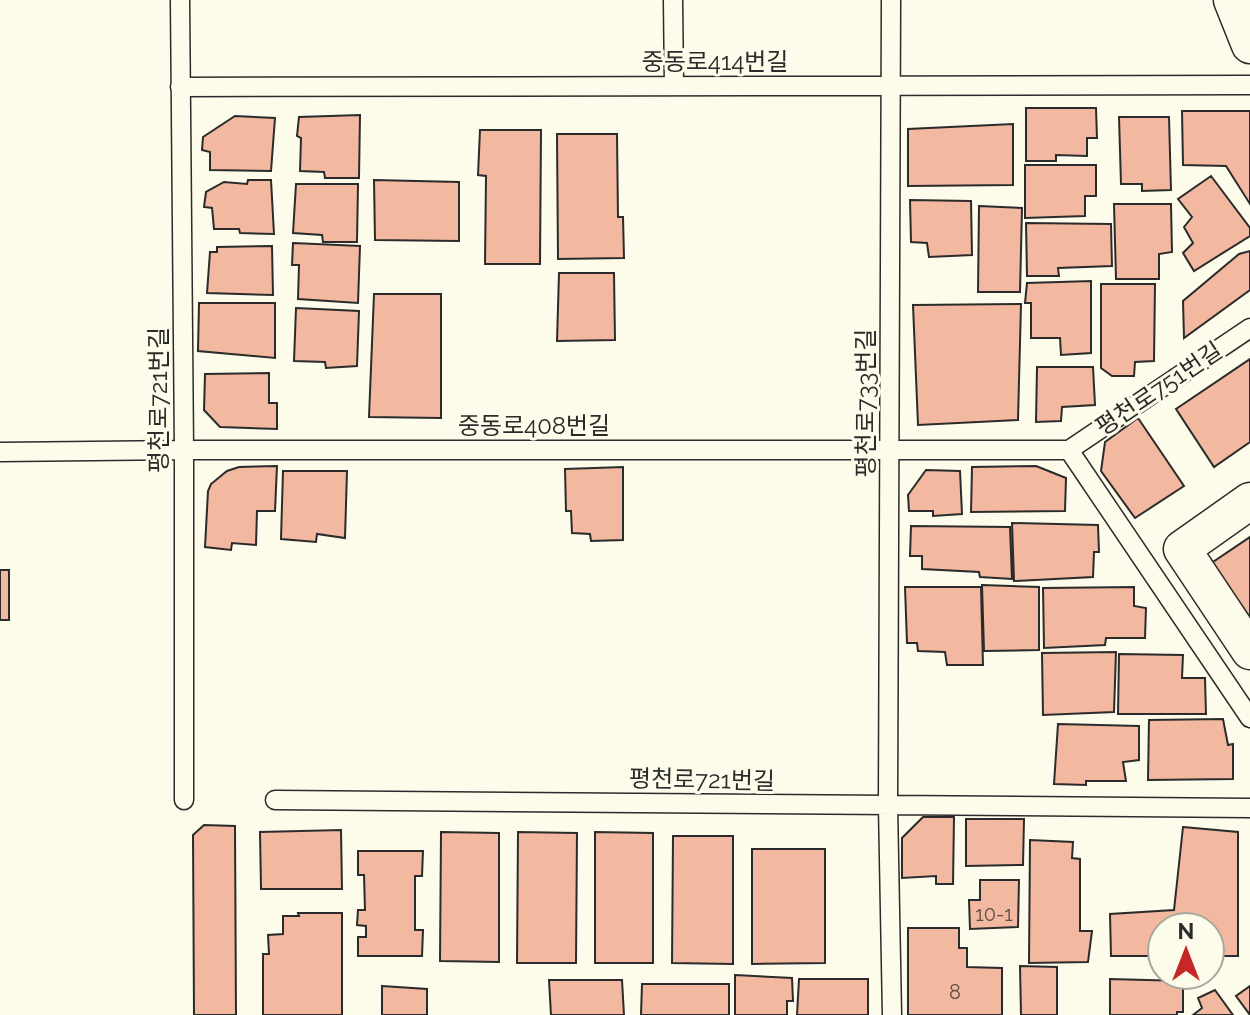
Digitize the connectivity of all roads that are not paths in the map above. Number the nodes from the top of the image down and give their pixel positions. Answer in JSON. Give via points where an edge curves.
{"nodes":[{"id":1,"x":180,"y":0,"type":"edge"},
{"id":2,"x":673,"y":0,"type":"edge"},
{"id":3,"x":891,"y":0,"type":"edge"},
{"id":4,"x":1232,"y":0,"type":"edge"},
{"id":5,"x":1250,"y":45,"type":"edge"},
{"id":6,"x":1250,"y":85,"type":"edge"},
{"id":7,"x":674,"y":86,"type":"junction"},
{"id":8,"x":891,"y":86,"type":"junction"},
{"id":9,"x":180,"y":87,"type":"junction"},
{"id":10,"x":1250,"y":328,"type":"edge"},
{"id":11,"x":184,"y":450,"type":"junction"},
{"id":12,"x":889,"y":450,"type":"junction"},
{"id":13,"x":1069,"y":450,"type":"junction"},
{"id":14,"x":0,"y":452,"type":"edge"},
{"id":15,"x":1250,"y":501,"type":"edge"},
{"id":16,"x":1250,"y":651,"type":"edge"},
{"id":17,"x":1250,"y":718,"type":"edge"},
{"id":18,"x":184,"y":800,"type":"dead end"},
{"id":19,"x":275,"y":800,"type":"dead end"},
{"id":20,"x":888,"y":806,"type":"junction"},
{"id":21,"x":1250,"y":808,"type":"edge"},
{"id":22,"x":892,"y":1015,"type":"edge"}],
"edges":[{"from":1,"to":9,"type":"lane","name":"평천로721번길"},
{"from":2,"to":7,"type":"lane"},
{"from":3,"to":8,"type":"lane","name":"평천로733번길"},
{"from":4,"to":5,"type":"street"},
{"from":6,"to":8,"type":"lane","name":"중동로414번길"},
{"from":7,"to":8,"type":"lane","name":"중동로414번길"},
{"from":7,"to":9,"type":"lane","name":"중동로414번길"},
{"from":8,"to":12,"type":"lane","name":"평천로733번길"},
{"from":9,"to":11,"type":"lane","name":"평천로721번길"},
{"from":10,"to":13,"type":"lane","name":"평천로751번길"},
{"from":11,"to":12,"type":"lane","name":"중동로408번길"},
{"from":11,"to":14,"type":"lane","name":"중동로408번길"},
{"from":11,"to":18,"type":"lane","name":"평천로721번길"},
{"from":12,"to":13,"type":"lane","name":"중동로408번길"},
{"from":12,"to":20,"type":"lane","name":"평천로733번길"},
{"from":13,"to":17,"type":"lane"},
{"from":15,"to":16,"type":"street","via":[[1182,549]]},
{"from":19,"to":20,"type":"lane","name":"평천로721번길"},
{"from":20,"to":21,"type":"lane"},
{"from":20,"to":22,"type":"lane","name":"평천로733번길"}]}
